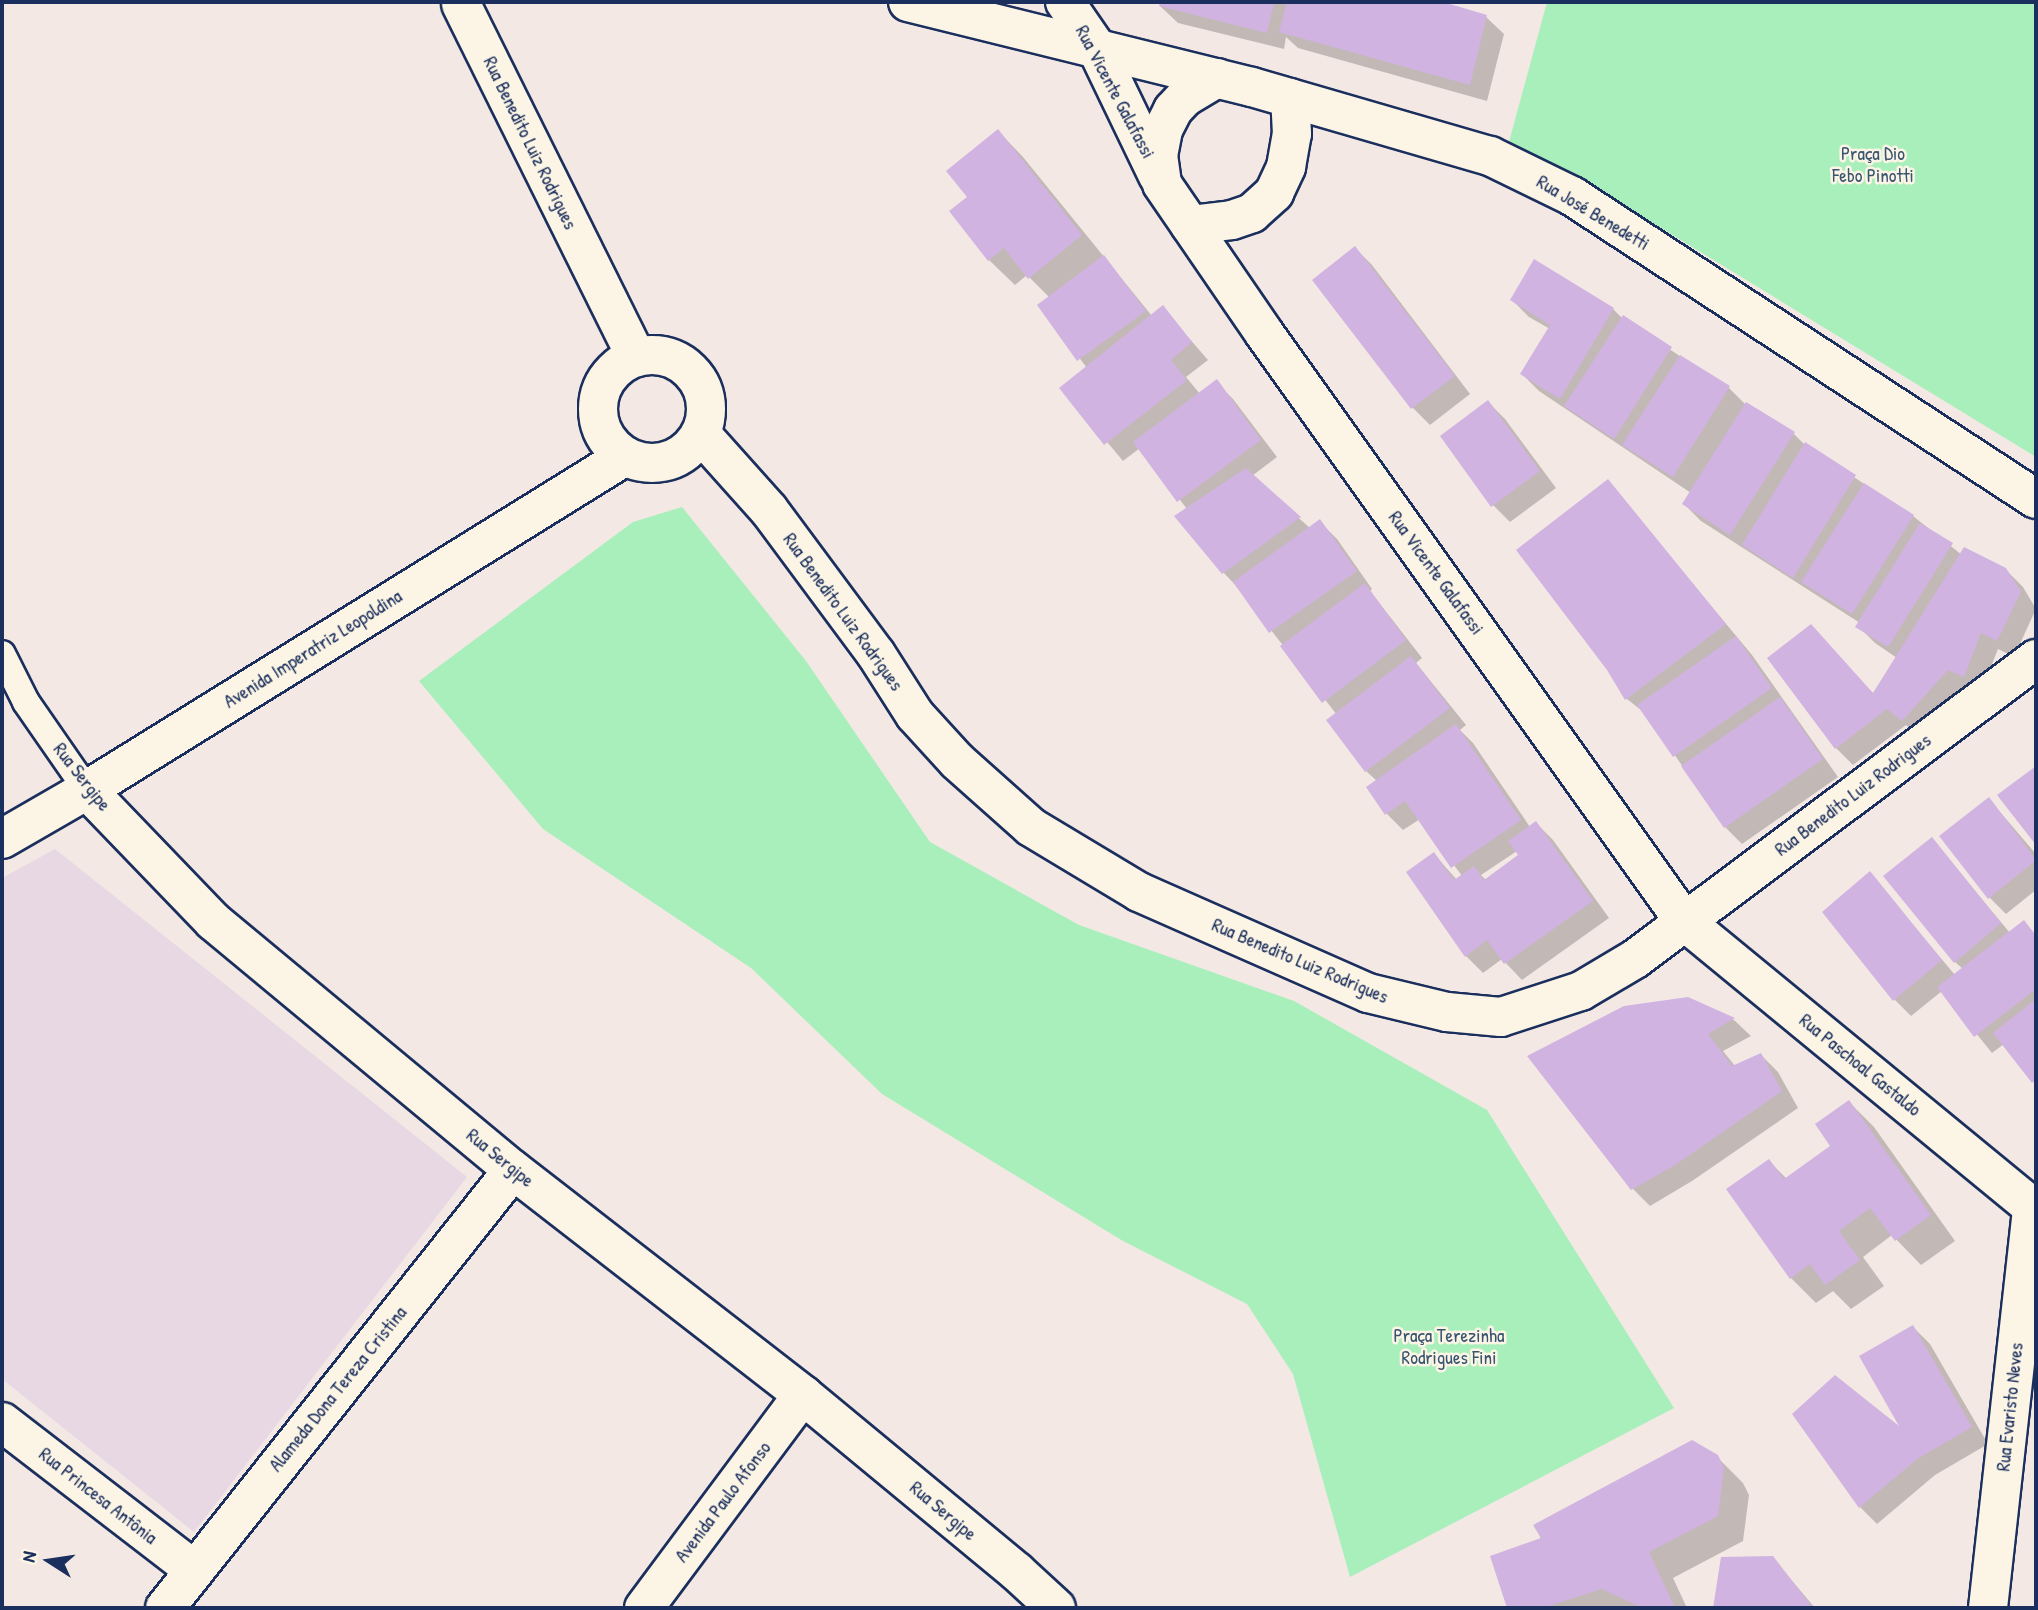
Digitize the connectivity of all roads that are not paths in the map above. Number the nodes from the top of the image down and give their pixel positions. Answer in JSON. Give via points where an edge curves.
{"nodes":[{"id":1,"x":455,"y":2,"type":"edge"},
{"id":2,"x":908,"y":2,"type":"edge"},
{"id":3,"x":1065,"y":2,"type":"edge"},
{"id":4,"x":1096,"y":47,"type":"junction"},
{"id":5,"x":1217,"y":78,"type":"junction"},
{"id":6,"x":1290,"y":98,"type":"junction"},
{"id":7,"x":1162,"y":184,"type":"junction"},
{"id":8,"x":1190,"y":225,"type":"junction"},
{"id":9,"x":636,"y":357,"type":"junction"},
{"id":10,"x":701,"y":434,"type":"junction"},
{"id":11,"x":624,"y":457,"type":"junction"},
{"id":12,"x":2036,"y":499,"type":"edge"},
{"id":13,"x":2,"y":654,"type":"edge"},
{"id":14,"x":2036,"y":659,"type":"edge"},
{"id":15,"x":87,"y":790,"type":"junction"},
{"id":16,"x":2,"y":839,"type":"edge"},
{"id":17,"x":1684,"y":921,"type":"junction"},
{"id":18,"x":513,"y":1170,"type":"junction"},
{"id":19,"x":2034,"y":1208,"type":"edge"},
{"id":20,"x":803,"y":1395,"type":"junction"},
{"id":21,"x":2,"y":1422,"type":"edge"},
{"id":22,"x":194,"y":1570,"type":"junction"},
{"id":23,"x":165,"y":1608,"type":"edge"},
{"id":24,"x":644,"y":1608,"type":"edge"},
{"id":25,"x":1056,"y":1608,"type":"edge"},
{"id":26,"x":1988,"y":1608,"type":"edge"}],
"edges":[{"from":1,"to":9,"type":"street","name":"Rua Benedito Luiz Rodrigues"},
{"from":2,"to":4,"type":"street","name":"Rua José Benedetti"},
{"from":3,"to":4,"type":"street","name":"Rua Vicente Galafassi"},
{"from":4,"to":5,"type":"street","name":"Rua José Benedetti"},
{"from":4,"to":7,"type":"street","name":"Rua Vicente Galafassi"},
{"from":5,"to":6,"type":"street","name":"Rua José Benedetti"},
{"from":5,"to":7,"type":"street","via":[[1173,110],[1158,155]]},
{"from":6,"to":8,"type":"street","via":[[1290,145],[1274,193],[1252,213]]},
{"from":6,"to":12,"type":"street","name":"Rua José Benedetti","via":[[1490,156],[1572,196]]},
{"from":7,"to":8,"type":"street"},
{"from":8,"to":17,"type":"street","name":"Rua Vicente Galafassi"},
{"from":9,"to":10,"type":"street","via":[[655,354],[672,358],[699,382],[706,417]]},
{"from":9,"to":11,"type":"street","via":[[620,364],[599,394],[600,429]]},
{"from":10,"to":11,"type":"street","via":[[690,449],[667,461],[640,463]]},
{"from":10,"to":17,"type":"street","name":"Rua Benedito Luiz Rodrigues","via":[[769,510],[876,654],[915,715],[957,761],[1031,827],[1139,892],[1368,993],[1475,1017],[1501,1017],[1581,991],[1635,960]]},
{"from":11,"to":15,"type":"street","name":"Avenida Imperatriz Leopoldina"},
{"from":13,"to":15,"type":"lane","name":"Rua Sergipe","via":[[26,702]]},
{"from":14,"to":17,"type":"street","name":"Rua Benedito Luiz Rodrigues"},
{"from":15,"to":16,"type":"street","name":"Avenida Imperatriz Leopoldina"},
{"from":15,"to":18,"type":"street","name":"Rua Sergipe","via":[[213,921]]},
{"from":17,"to":19,"type":"street","name":"Rua Paschoal Gastaldo"},
{"from":18,"to":20,"type":"street","name":"Rua Sergipe"},
{"from":18,"to":22,"type":"street","name":"Alameda Dona Tereza Cristina"},
{"from":19,"to":26,"type":"street","name":"Rua Evaristo Neves"},
{"from":20,"to":24,"type":"street","name":"Avenida Paulo Afonso"},
{"from":20,"to":25,"type":"street","name":"Rua Sergipe"},
{"from":21,"to":22,"type":"street","name":"Rua Princesa Antônia"},
{"from":22,"to":23,"type":"street","name":"Alameda Dona Tereza Cristina"}]}
